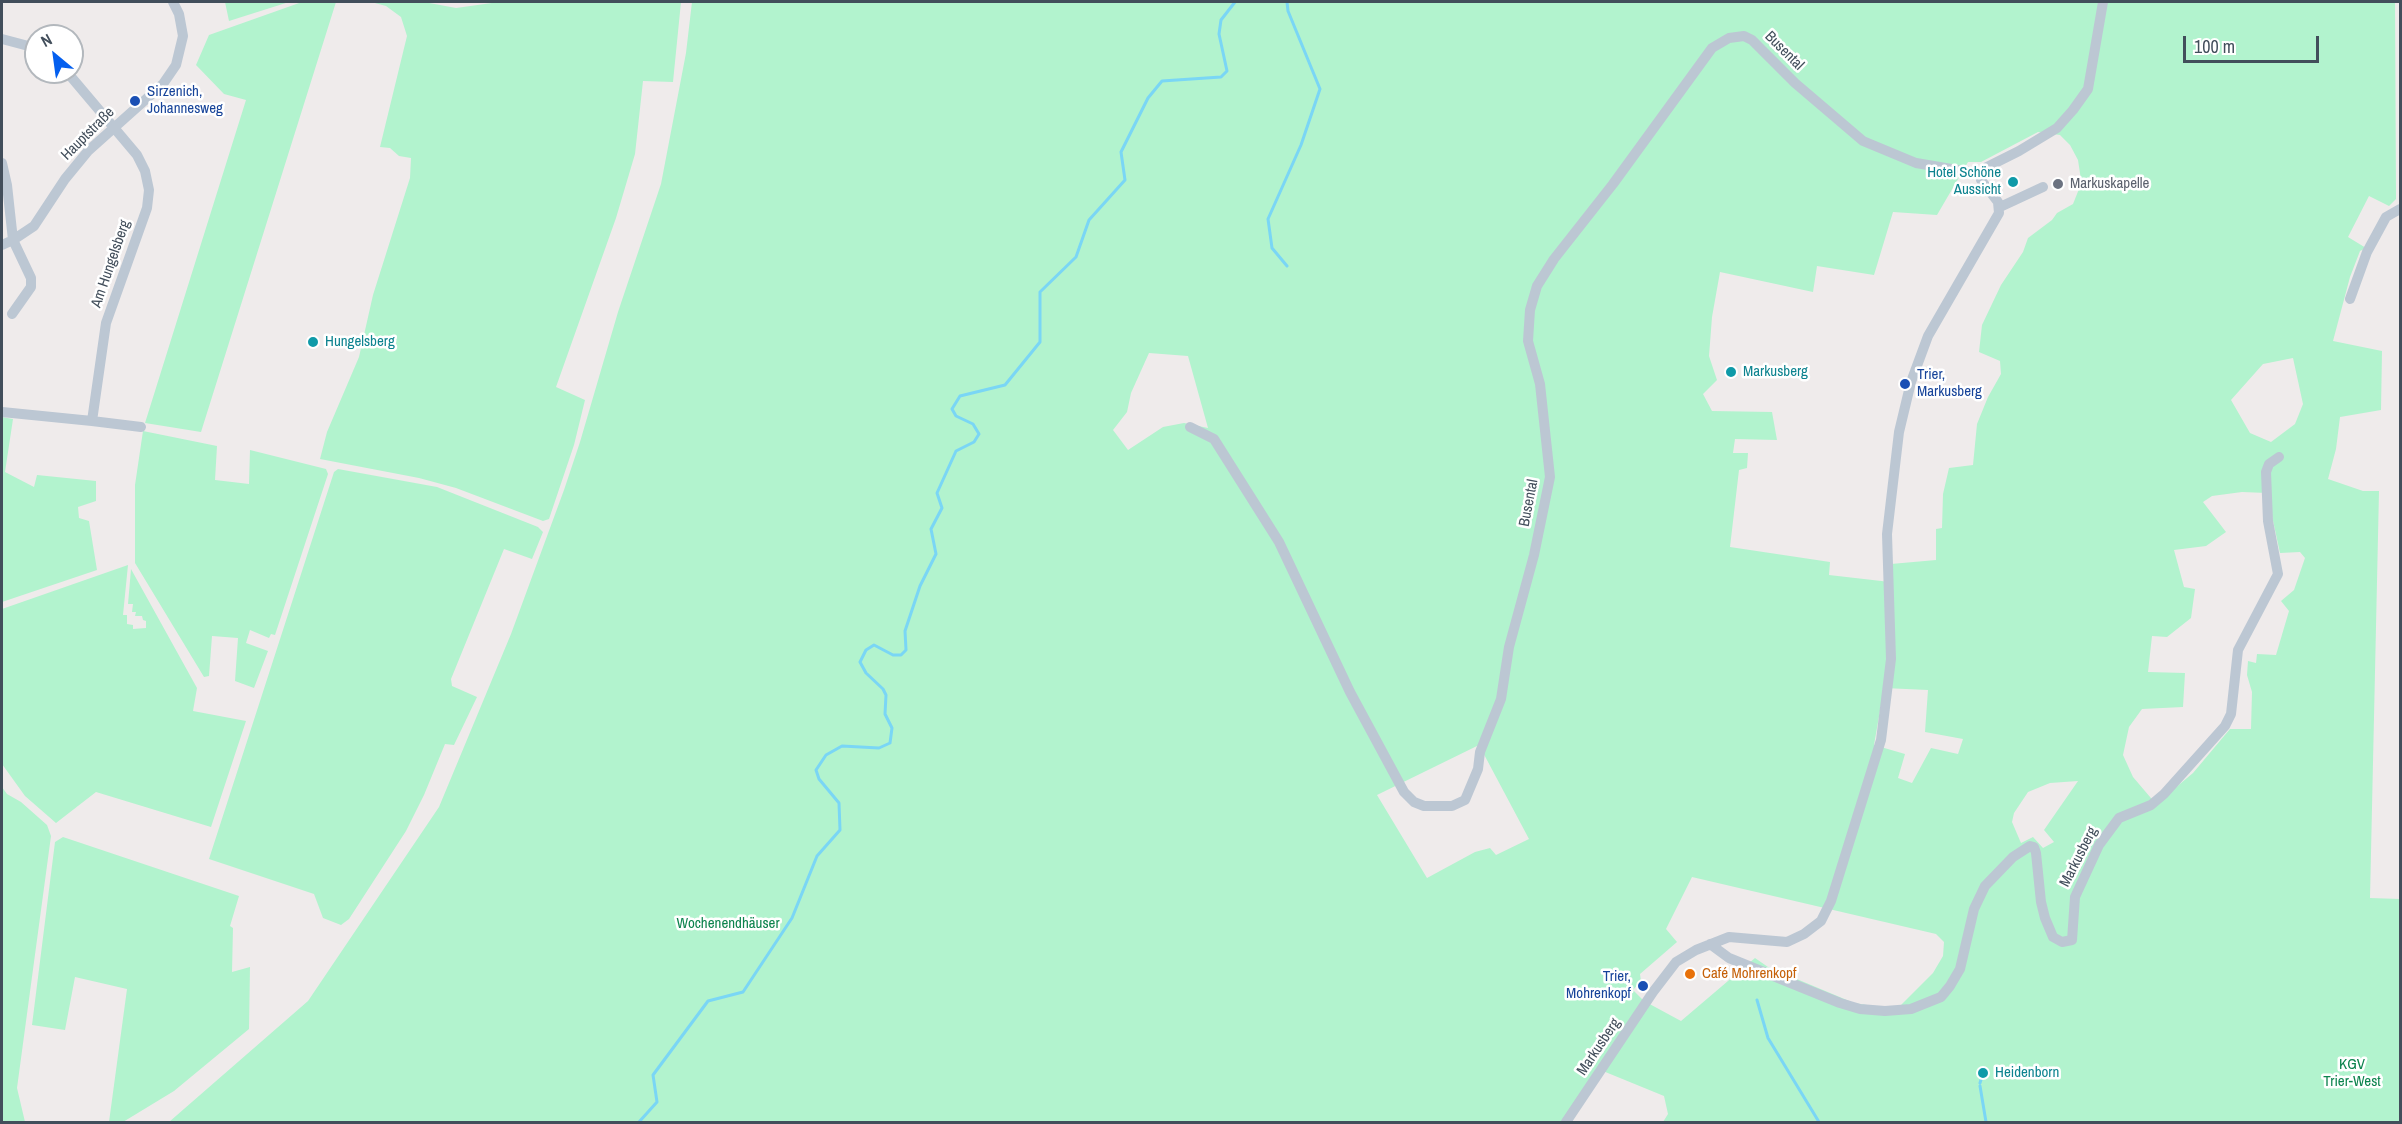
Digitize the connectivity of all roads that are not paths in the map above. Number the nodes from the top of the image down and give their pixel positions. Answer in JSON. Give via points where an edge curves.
{"nodes":[{"id":1,"x":173,"y":2,"type":"edge"},
{"id":2,"x":2103,"y":2,"type":"edge"},
{"id":3,"x":2,"y":39,"type":"edge"},
{"id":4,"x":24,"y":45,"type":"edge"},
{"id":5,"x":77,"y":84,"type":"edge"},
{"id":6,"x":114,"y":127,"type":"junction"},
{"id":7,"x":2,"y":163,"type":"edge"},
{"id":8,"x":1981,"y":174,"type":"junction"},
{"id":9,"x":4,"y":185,"type":"edge"},
{"id":10,"x":2043,"y":187,"type":"dead end"},
{"id":11,"x":2000,"y":207,"type":"junction"},
{"id":12,"x":2400,"y":208,"type":"edge"},
{"id":13,"x":13,"y":240,"type":"junction"},
{"id":14,"x":2,"y":245,"type":"edge"},
{"id":15,"x":2350,"y":299,"type":"dead end"},
{"id":16,"x":12,"y":314,"type":"dead end"},
{"id":17,"x":2,"y":412,"type":"edge"},
{"id":18,"x":92,"y":421,"type":"junction"},
{"id":19,"x":141,"y":427,"type":"dead end"},
{"id":20,"x":1190,"y":427,"type":"dead end"},
{"id":21,"x":2279,"y":457,"type":"dead end"},
{"id":22,"x":1710,"y":944,"type":"junction"},
{"id":23,"x":1566,"y":1122,"type":"edge"}],
"edges":[{"from":1,"to":6,"type":"street","name":"Hauptstraße","via":[[183,36],[176,65],[163,84]]},
{"from":2,"to":8,"type":"street","via":[[2088,89],[2057,128]]},
{"from":3,"to":4,"type":"street"},
{"from":5,"to":6,"type":"street","name":"Am Hungelsberg"},
{"from":6,"to":13,"type":"street","name":"Hauptstraße","via":[[71,172],[34,226]]},
{"from":6,"to":18,"type":"street","name":"Am Hungelsberg","via":[[137,155],[149,190],[147,208],[106,323]]},
{"from":7,"to":9,"type":"street"},
{"from":8,"to":11,"type":"street"},
{"from":8,"to":20,"type":"street","name":"Busental","via":[[1916,163],[1863,141],[1744,36],[1729,38],[1712,48],[1537,286],[1530,310],[1528,341],[1540,384],[1550,477],[1509,647],[1501,699],[1465,800],[1452,806],[1424,806],[1404,792],[1350,692],[1279,542],[1214,439]]},
{"from":9,"to":13,"type":"street"},
{"from":10,"to":11,"type":"street"},
{"from":11,"to":22,"type":"street","name":"Markusberg","via":[[1928,336],[1908,394],[1899,432],[1887,534],[1890,659],[1881,740],[1831,901],[1821,921],[1787,942],[1729,937]]},
{"from":12,"to":15,"type":"street","via":[[2386,217],[2367,252]]},
{"from":13,"to":14,"type":"street","name":"Hauptstraße"},
{"from":13,"to":16,"type":"street","via":[[31,278],[31,287]]},
{"from":17,"to":18,"type":"street"},
{"from":18,"to":19,"type":"street"},
{"from":21,"to":22,"type":"street","name":"Markusberg","via":[[2266,472],[2268,521],[2278,574],[2238,650],[2231,714],[2225,726],[2164,794],[2151,805],[2119,818],[2099,844],[2075,897],[2072,940],[2062,942],[2053,937],[2041,902],[2036,853],[2030,846],[2013,857],[1985,886],[1974,909],[1960,969],[1950,986],[1941,997],[1911,1009],[1860,1010],[1729,958]]},
{"from":22,"to":23,"type":"street","name":"Markusberg","via":[[1676,962]]}]}
